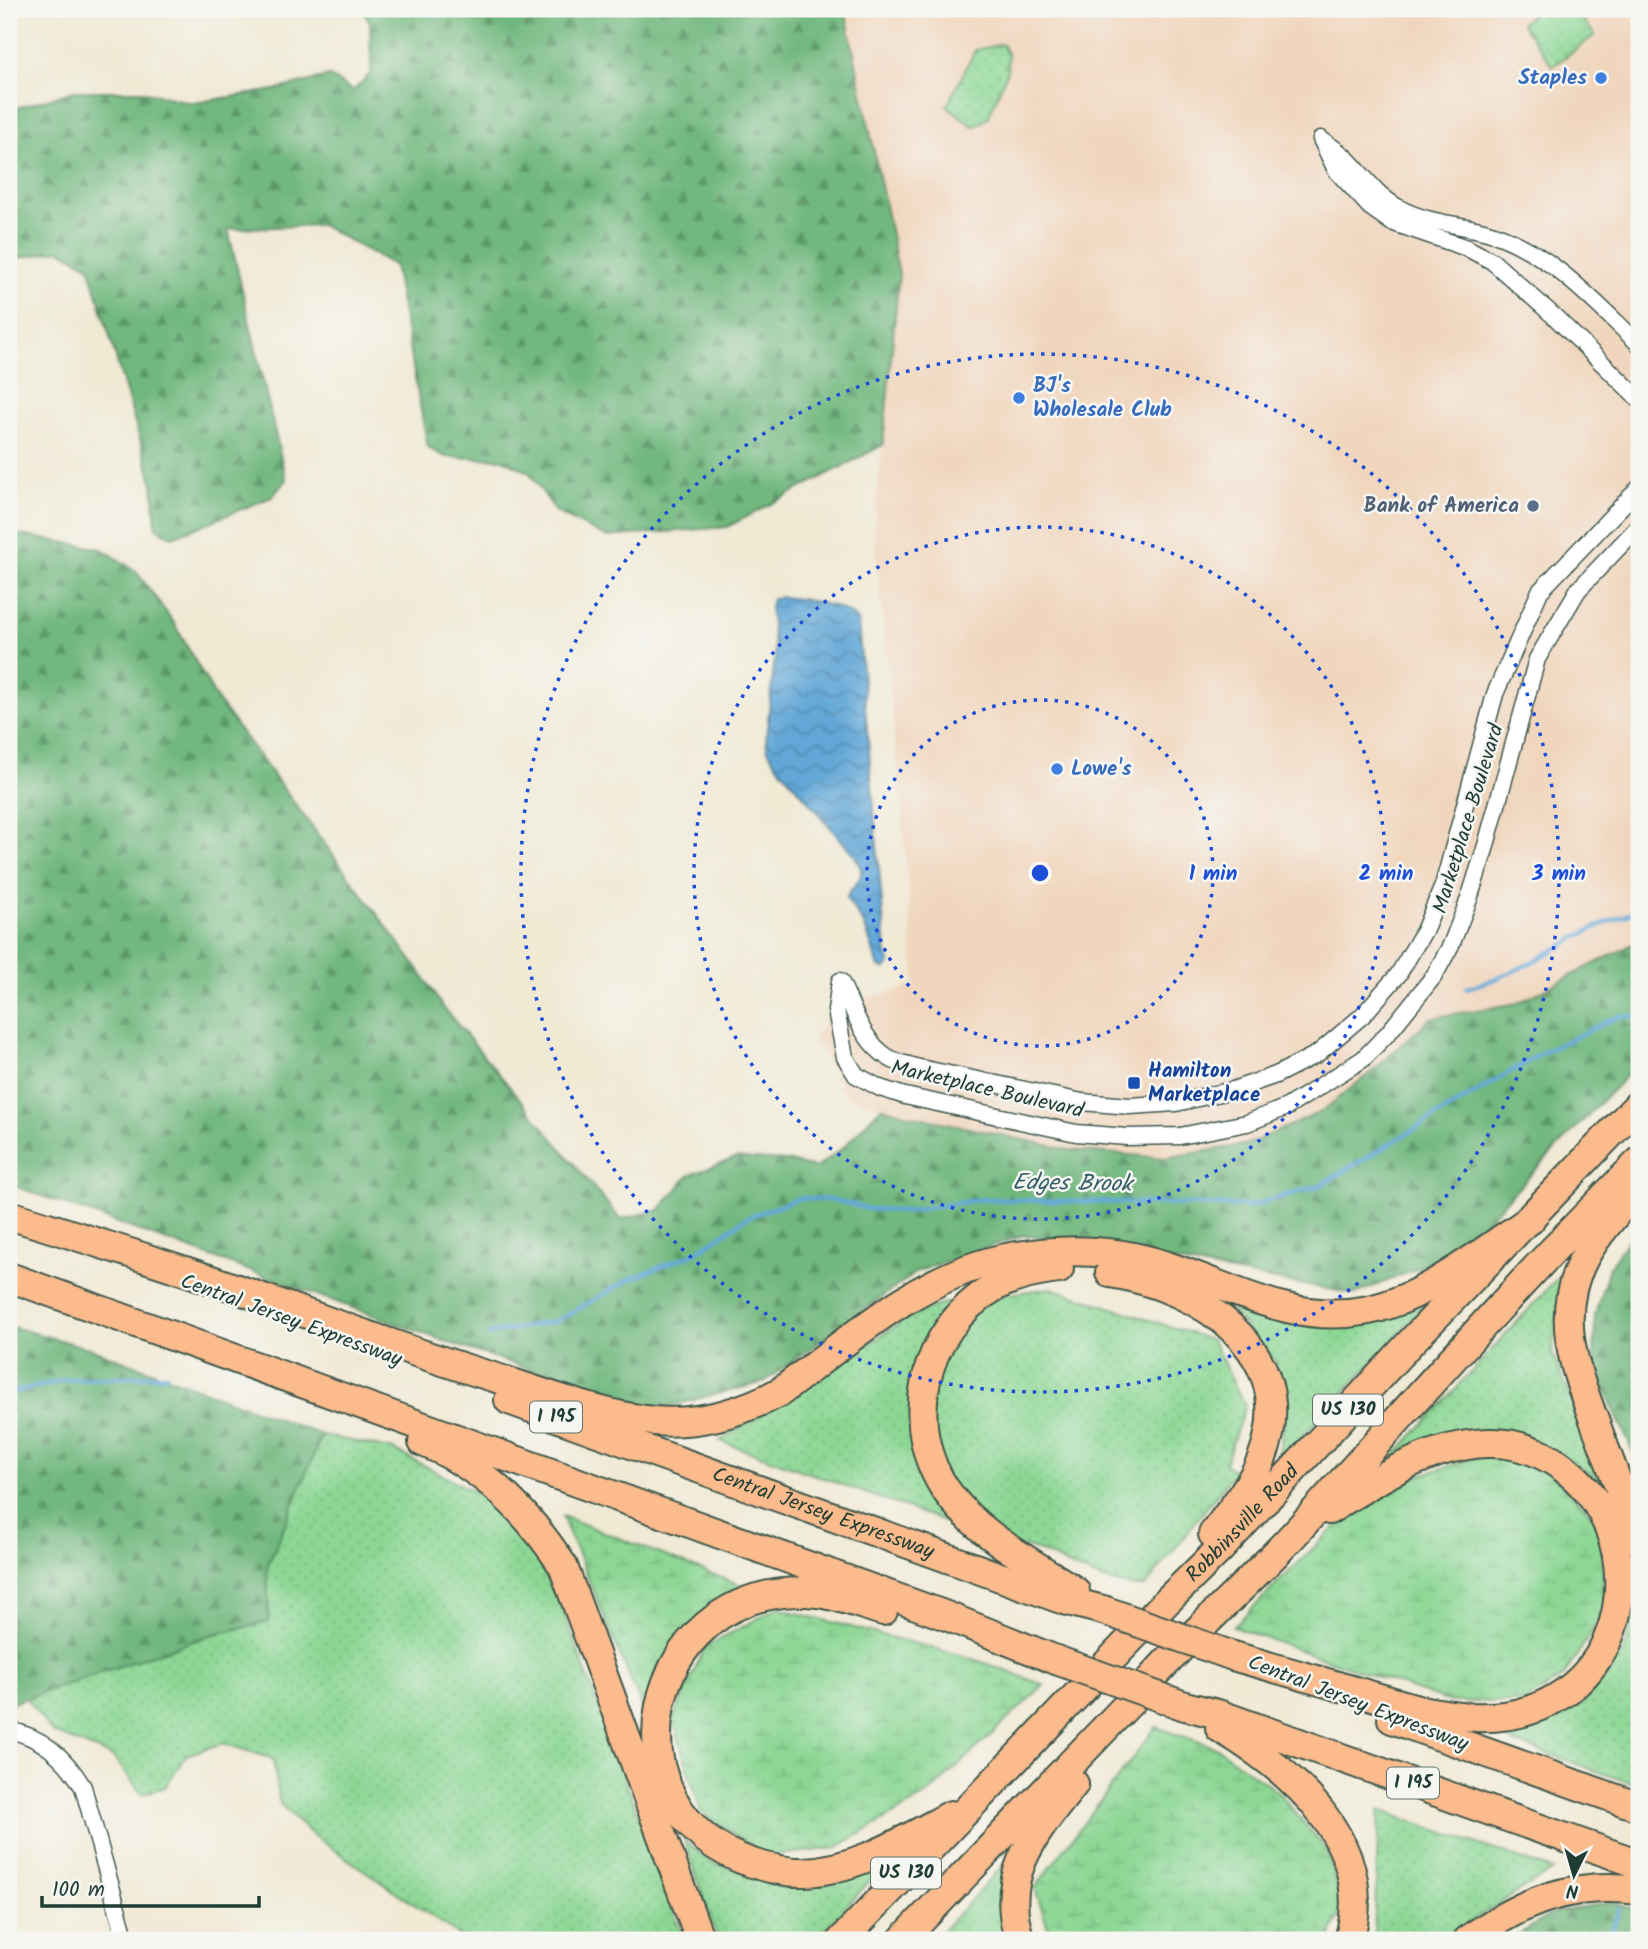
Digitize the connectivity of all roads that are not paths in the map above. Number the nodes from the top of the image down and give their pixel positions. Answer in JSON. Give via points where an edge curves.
{"nodes":[{"id":1,"x":1639,"y":344,"type":"edge"},
{"id":2,"x":1639,"y":399,"type":"edge"},
{"id":3,"x":1639,"y":488,"type":"edge"},
{"id":4,"x":1639,"y":526,"type":"edge"},
{"id":5,"x":1639,"y":1104,"type":"edge"},
{"id":6,"x":1639,"y":1162,"type":"edge"},
{"id":7,"x":1639,"y":1185,"type":"edge"},
{"id":8,"x":9,"y":1217,"type":"edge"},
{"id":9,"x":1530,"y":1220,"type":"junction"},
{"id":10,"x":9,"y":1277,"type":"edge"},
{"id":11,"x":153,"y":1329,"type":"junction"},
{"id":12,"x":1295,"y":1533,"type":"junction"},
{"id":13,"x":1639,"y":1540,"type":"edge"},
{"id":14,"x":1168,"y":1600,"type":"junction"},
{"id":15,"x":1103,"y":1610,"type":"junction"},
{"id":16,"x":1233,"y":1656,"type":"junction"},
{"id":17,"x":1056,"y":1660,"type":"junction"},
{"id":18,"x":1135,"y":1697,"type":"junction"},
{"id":19,"x":1185,"y":1706,"type":"junction"},
{"id":20,"x":9,"y":1730,"type":"edge"},
{"id":21,"x":969,"y":1806,"type":"junction"},
{"id":22,"x":1639,"y":1807,"type":"edge"},
{"id":23,"x":1639,"y":1864,"type":"edge"},
{"id":24,"x":1639,"y":1890,"type":"edge"},
{"id":25,"x":126,"y":1940,"type":"edge"},
{"id":26,"x":700,"y":1940,"type":"edge"},
{"id":27,"x":842,"y":1940,"type":"edge"},
{"id":28,"x":902,"y":1940,"type":"edge"},
{"id":29,"x":1020,"y":1940,"type":"edge"},
{"id":30,"x":1349,"y":1940,"type":"edge"},
{"id":31,"x":1468,"y":1940,"type":"edge"}],
"edges":[{"from":1,"to":2,"type":"street","via":[[1544,260],[1495,234],[1400,209],[1321,139],[1336,170],[1370,207],[1391,222],[1492,261]]},
{"from":3,"to":4,"type":"street","name":"Marketplace Boulevard","via":[[1540,591],[1495,694],[1443,886],[1424,931],[1398,975],[1362,1016],[1317,1054],[1265,1079],[1176,1103],[1082,1102],[890,1059],[857,1023],[840,981],[836,1010],[845,1056],[856,1075],[905,1096],[1076,1133],[1180,1136],[1247,1123],[1287,1107],[1363,1059],[1434,976],[1451,945],[1485,849],[1537,659],[1578,590]]},
{"from":5,"to":9,"type":"highway","name":"Robbinsville Road","number":"US 130"},
{"from":6,"to":12,"type":"highway","name":"Robbinsville Road","number":"US 130","via":[[1469,1338]]},
{"from":7,"to":13,"type":"highway","via":[[1581,1263],[1569,1307],[1568,1331],[1577,1372]]},
{"from":8,"to":9,"type":"highway","via":[[186,1271],[431,1358],[621,1415],[676,1422],[708,1419],[757,1404],[905,1300],[936,1282],[999,1260],[1064,1251],[1129,1256],[1281,1308],[1337,1315],[1397,1301]]},
{"from":8,"to":15,"type":"highway","name":"Central Jersey Expressway","number":"I 195","via":[[1064,1601]]},
{"from":9,"to":14,"type":"highway","name":"Robbinsville Road","number":"US 130"},
{"from":10,"to":11,"type":"highway","number":"I 195"},
{"from":11,"to":17,"type":"highway","number":"I 195","via":[[931,1610]]},
{"from":11,"to":26,"type":"highway","via":[[445,1452],[499,1489],[524,1513],[562,1566]]},
{"from":12,"to":16,"type":"highway","via":[[1367,1485],[1412,1462],[1468,1445],[1510,1444],[1569,1471],[1601,1506],[1619,1550],[1618,1614],[1600,1656],[1569,1689],[1532,1709],[1489,1718],[1420,1710]]},
{"from":12,"to":18,"type":"highway","name":"Robbinsville Road","number":"US 130"},
{"from":14,"to":15,"type":"highway","via":[[1245,1491],[1262,1457],[1270,1415],[1263,1373],[1236,1331],[1183,1295],[1127,1275],[1037,1271],[993,1288],[960,1314],[946,1332],[925,1384],[924,1436],[936,1472],[962,1510],[1041,1571]]},
{"from":14,"to":21,"type":"highway","name":"Robbinsville Road","number":"US 130"},
{"from":15,"to":16,"type":"highway","name":"Central Jersey Expressway","number":"I 195","bridge":true},
{"from":16,"to":22,"type":"highway","name":"Central Jersey Expressway","number":"I 195","via":[[1348,1703]]},
{"from":17,"to":19,"type":"highway","number":"I 195","bridge":true},
{"from":17,"to":21,"type":"highway","via":[[827,1595],[788,1592],[723,1613],[691,1639],[668,1676],[657,1716],[666,1782],[698,1829],[742,1859],[780,1870],[828,1870],[881,1850]]},
{"from":18,"to":28,"type":"highway","name":"Robbinsville Road","number":"US 130"},
{"from":18,"to":29,"type":"highway","via":[[1113,1737],[1050,1814],[1021,1858],[1012,1896]]},
{"from":19,"to":23,"type":"highway","number":"I 195"},
{"from":19,"to":30,"type":"highway","via":[[1256,1749],[1322,1813],[1349,1863],[1354,1907]]},
{"from":20,"to":25,"type":"street","via":[[60,1755],[74,1770],[83,1787]]},
{"from":21,"to":27,"type":"highway","name":"Robbinsville Road","number":"US 130"},
{"from":24,"to":31,"type":"highway","via":[[1599,1888],[1542,1898]]}]}
